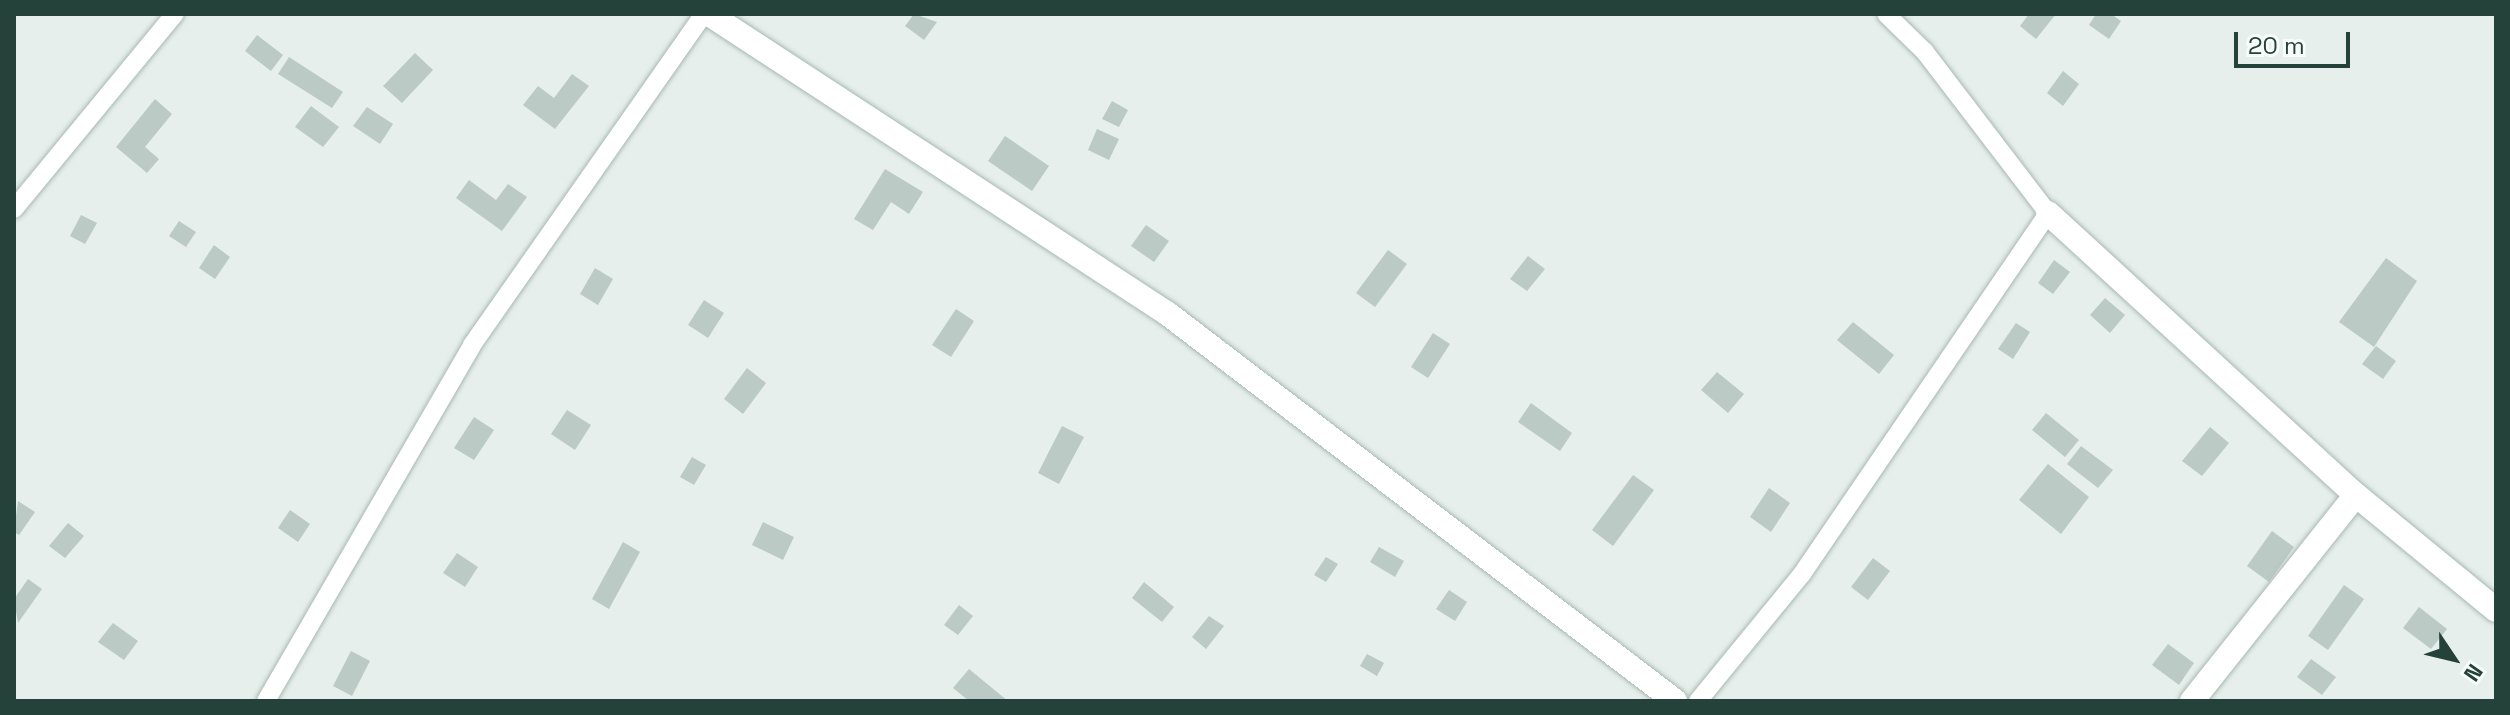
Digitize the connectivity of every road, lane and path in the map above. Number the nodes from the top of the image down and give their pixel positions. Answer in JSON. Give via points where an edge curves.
{"nodes":[{"id":1,"x":175,"y":14,"type":"edge"},
{"id":2,"x":706,"y":14,"type":"edge"},
{"id":3,"x":1886,"y":14,"type":"edge"},
{"id":4,"x":14,"y":209,"type":"edge"},
{"id":5,"x":2048,"y":213,"type":"junction"},
{"id":6,"x":2356,"y":495,"type":"junction"},
{"id":7,"x":2496,"y":610,"type":"edge"},
{"id":8,"x":266,"y":701,"type":"edge"},
{"id":9,"x":1675,"y":701,"type":"edge"},
{"id":10,"x":1698,"y":701,"type":"edge"},
{"id":11,"x":2192,"y":701,"type":"edge"}],
"edges":[{"from":1,"to":4,"type":"lane"},
{"from":2,"to":8,"type":"lane","via":[[472,345]]},
{"from":2,"to":9,"type":"street","via":[[1168,314]]},
{"from":3,"to":5,"type":"lane","via":[[1925,52]]},
{"from":5,"to":6,"type":"street"},
{"from":5,"to":10,"type":"lane","via":[[1802,574]]},
{"from":6,"to":7,"type":"street"},
{"from":6,"to":11,"type":"street"}]}
